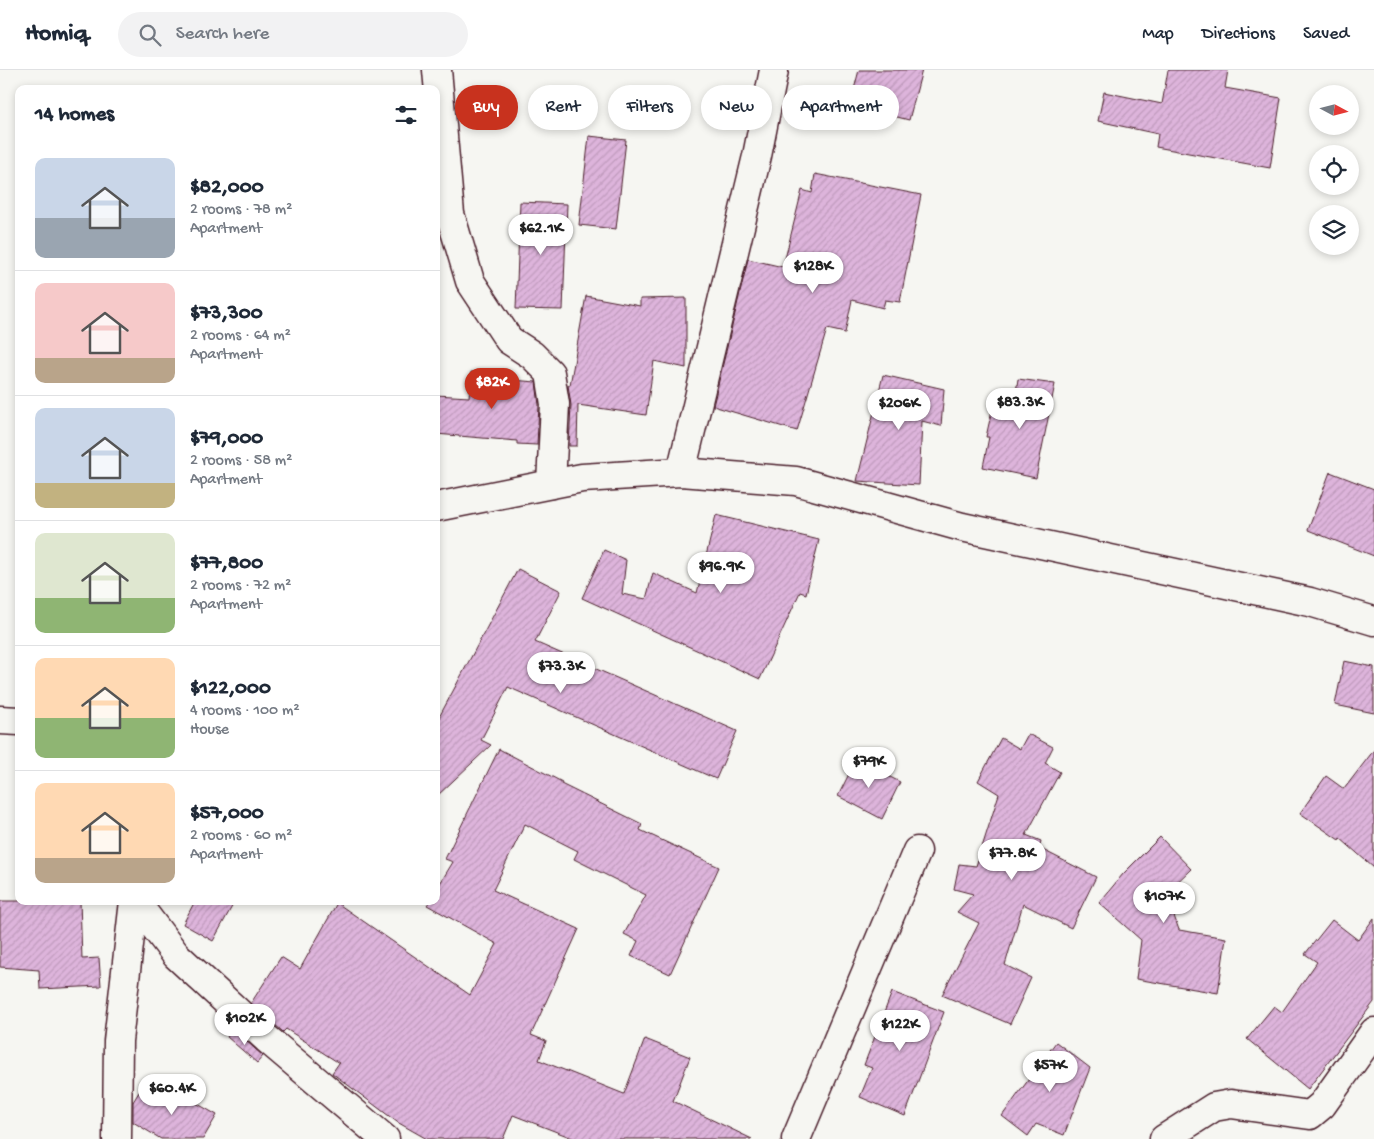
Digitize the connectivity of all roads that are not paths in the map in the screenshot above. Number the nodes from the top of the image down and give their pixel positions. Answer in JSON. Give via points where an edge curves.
{"nodes":[{"id":1,"x":437,"y":70,"type":"edge"},
{"id":2,"x":774,"y":70,"type":"edge"},
{"id":3,"x":438,"y":85,"type":"edge"},
{"id":4,"x":440,"y":103,"type":"edge"},
{"id":5,"x":681,"y":472,"type":"junction"},
{"id":6,"x":551,"y":484,"type":"junction"},
{"id":7,"x":440,"y":506,"type":"edge"},
{"id":8,"x":1374,"y":621,"type":"edge"},
{"id":9,"x":0,"y":720,"type":"edge"},
{"id":10,"x":15,"y":721,"type":"edge"},
{"id":11,"x":917,"y":851,"type":"dead end"},
{"id":12,"x":134,"y":905,"type":"edge"},
{"id":13,"x":137,"y":905,"type":"edge"},
{"id":14,"x":1374,"y":1032,"type":"edge"},
{"id":15,"x":117,"y":1139,"type":"edge"},
{"id":16,"x":385,"y":1139,"type":"edge"},
{"id":17,"x":796,"y":1139,"type":"edge"},
{"id":18,"x":1164,"y":1139,"type":"edge"}],
"edges":[{"from":1,"to":3,"type":"street"},
{"from":2,"to":5,"type":"street","via":[[757,156]]},
{"from":4,"to":6,"type":"street","via":[[450,214],[470,281],[509,340],[532,355],[550,373],[555,404]]},
{"from":5,"to":6,"type":"street","via":[[582,478]]},
{"from":5,"to":8,"type":"street","via":[[796,481],[962,526],[1310,602]]},
{"from":6,"to":7,"type":"street"},
{"from":9,"to":10,"type":"street"},
{"from":11,"to":17,"type":"street"},
{"from":12,"to":15,"type":"street","via":[[118,1041]]},
{"from":13,"to":16,"type":"street","via":[[176,955],[267,1039]]},
{"from":14,"to":18,"type":"street","via":[[1322,1105],[1310,1115],[1231,1104],[1214,1107]]}]}
